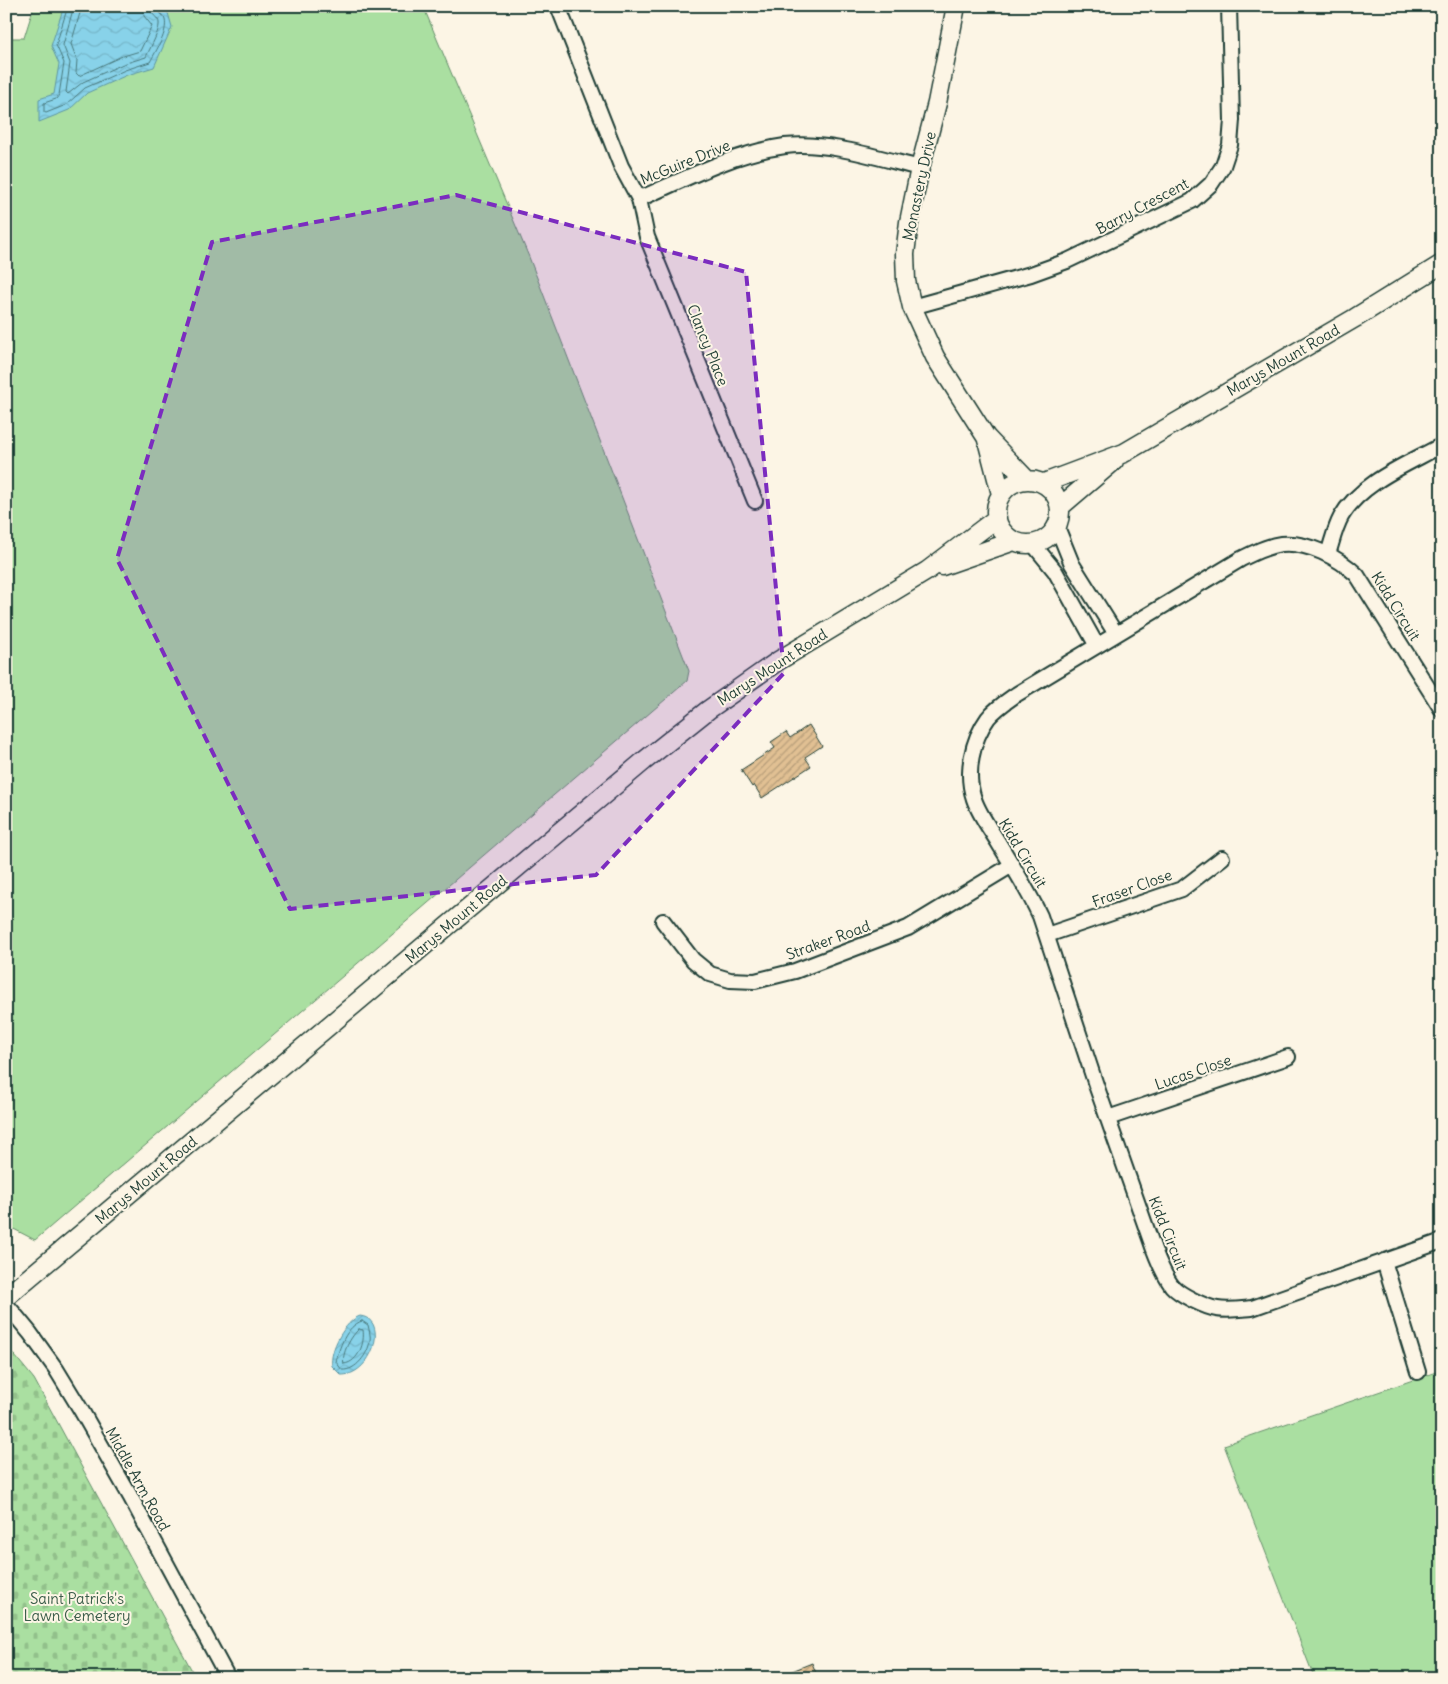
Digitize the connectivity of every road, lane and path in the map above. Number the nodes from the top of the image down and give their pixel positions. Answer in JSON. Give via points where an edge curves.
{"nodes":[{"id":1,"x":558,"y":6,"type":"edge"},
{"id":2,"x":956,"y":6,"type":"edge"},
{"id":3,"x":1229,"y":6,"type":"edge"},
{"id":4,"x":920,"y":168,"type":"junction"},
{"id":5,"x":639,"y":199,"type":"junction"},
{"id":6,"x":1442,"y":264,"type":"edge"},
{"id":7,"x":912,"y":307,"type":"junction"},
{"id":8,"x":986,"y":437,"type":"junction"},
{"id":9,"x":1442,"y":444,"type":"edge"},
{"id":10,"x":1124,"y":453,"type":"junction"},
{"id":11,"x":1035,"y":481,"type":"junction"},
{"id":12,"x":1001,"y":494,"type":"junction"},
{"id":13,"x":754,"y":501,"type":"dead end"},
{"id":14,"x":1060,"y":507,"type":"junction"},
{"id":15,"x":997,"y":518,"type":"junction"},
{"id":16,"x":1057,"y":527,"type":"junction"},
{"id":17,"x":1014,"y":541,"type":"junction"},
{"id":18,"x":1033,"y":544,"type":"junction"},
{"id":19,"x":1328,"y":554,"type":"junction"},
{"id":20,"x":927,"y":571,"type":"junction"},
{"id":21,"x":1116,"y":634,"type":"junction"},
{"id":22,"x":1097,"y":646,"type":"junction"},
{"id":23,"x":1442,"y":710,"type":"edge"},
{"id":24,"x":1222,"y":858,"type":"dead end"},
{"id":25,"x":1012,"y":865,"type":"junction"},
{"id":26,"x":663,"y":921,"type":"dead end"},
{"id":27,"x":1047,"y":935,"type":"junction"},
{"id":28,"x":1288,"y":1057,"type":"dead end"},
{"id":29,"x":1108,"y":1118,"type":"junction"},
{"id":30,"x":1442,"y":1241,"type":"edge"},
{"id":31,"x":1384,"y":1261,"type":"junction"},
{"id":32,"x":6,"y":1297,"type":"edge"},
{"id":33,"x":6,"y":1304,"type":"edge"},
{"id":34,"x":1418,"y":1372,"type":"dead end"},
{"id":35,"x":228,"y":1678,"type":"edge"}],
"edges":[{"from":1,"to":5,"type":"street","name":"McGuire Drive","via":[[621,166]]},
{"from":2,"to":4,"type":"street","name":"Monastery Drive"},
{"from":3,"to":7,"type":"street","name":"Barry Crescent","via":[[1230,145],[1223,166],[1211,184],[1192,201],[1067,261]]},
{"from":4,"to":5,"type":"street","name":"McGuire Drive","via":[[819,146],[786,146],[748,154]]},
{"from":4,"to":7,"type":"street","name":"Monastery Drive","via":[[905,254],[906,281]]},
{"from":5,"to":13,"type":"street","name":"Clancy Place","via":[[647,237]]},
{"from":6,"to":10,"type":"street","name":"Marys Mount Road"},
{"from":7,"to":8,"type":"street","name":"Monastery Drive","via":[[935,357]]},
{"from":8,"to":11,"type":"street","name":"Monastery Drive"},
{"from":8,"to":12,"type":"street","name":"Monastery Drive"},
{"from":9,"to":19,"type":"street","via":[[1371,485],[1357,497],[1340,519]]},
{"from":10,"to":11,"type":"street","name":"Marys Mount Road"},
{"from":10,"to":14,"type":"street","name":"Marys Mount Road"},
{"from":11,"to":12,"type":"street","via":[[1017,482]]},
{"from":11,"to":14,"type":"street","via":[[1052,489]]},
{"from":12,"to":15,"type":"street"},
{"from":14,"to":16,"type":"street"},
{"from":15,"to":17,"type":"street","via":[[1000,527]]},
{"from":15,"to":20,"type":"street","name":"Marys Mount Road"},
{"from":16,"to":18,"type":"street","via":[[1047,538]]},
{"from":16,"to":21,"type":"street","via":[[1072,564]]},
{"from":17,"to":18,"type":"street"},
{"from":17,"to":20,"type":"street","name":"Marys Mount Road"},
{"from":18,"to":22,"type":"street","via":[[1055,571]]},
{"from":19,"to":21,"type":"street","name":"Kidd Circuit","via":[[1281,544],[1261,550]]},
{"from":19,"to":23,"type":"street","name":"Kidd Circuit","via":[[1357,575]]},
{"from":20,"to":32,"type":"street","name":"Marys Mount Road","via":[[778,661],[708,710]]},
{"from":21,"to":22,"type":"street","name":"Kidd Circuit"},
{"from":22,"to":25,"type":"street","name":"Kidd Circuit","via":[[999,707],[988,718],[974,746],[970,767],[974,798]]},
{"from":24,"to":27,"type":"street","name":"Fraser Close","via":[[1182,889]]},
{"from":25,"to":26,"type":"street","name":"Straker Road","via":[[908,928],[795,971],[755,981],[730,980],[710,974],[693,960]]},
{"from":25,"to":27,"type":"street","name":"Kidd Circuit","via":[[1029,892]]},
{"from":27,"to":29,"type":"street","name":"Kidd Circuit"},
{"from":28,"to":29,"type":"street","name":"Lucas Close"},
{"from":29,"to":31,"type":"street","name":"Kidd Circuit","via":[[1162,1269],[1173,1287],[1188,1297],[1216,1309],[1252,1308]]},
{"from":30,"to":31,"type":"street","name":"Kidd Circuit"},
{"from":31,"to":34,"type":"street"},
{"from":33,"to":35,"type":"street","name":"Middle Arm Road","via":[[56,1369],[81,1410]]}]}
